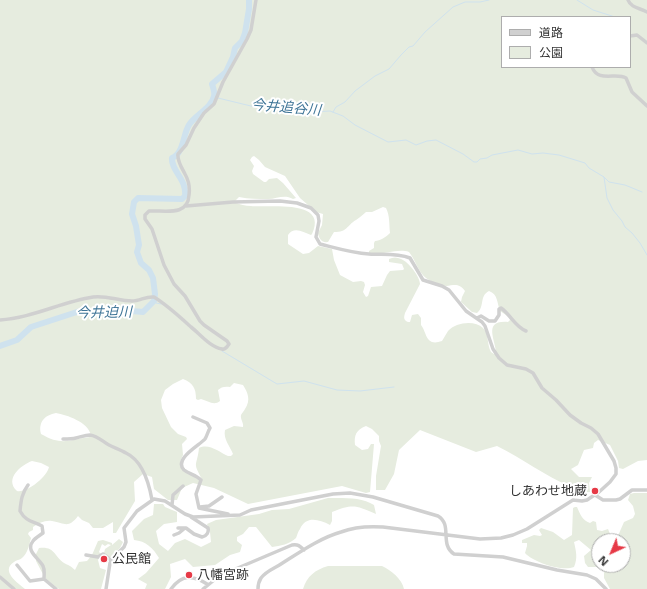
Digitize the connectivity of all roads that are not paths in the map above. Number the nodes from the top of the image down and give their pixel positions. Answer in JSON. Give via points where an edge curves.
{"nodes":[{"id":1,"x":256,"y":0,"type":"edge"},
{"id":2,"x":628,"y":0,"type":"edge"},
{"id":3,"x":647,"y":12,"type":"edge"},
{"id":4,"x":631,"y":36,"type":"edge"},
{"id":5,"x":647,"y":43,"type":"edge"},
{"id":6,"x":592,"y":68,"type":"edge"},
{"id":7,"x":647,"y":106,"type":"edge"},
{"id":8,"x":186,"y":206,"type":"junction"},
{"id":9,"x":477,"y":318,"type":"junction"},
{"id":10,"x":0,"y":320,"type":"edge"},
{"id":11,"x":526,"y":331,"type":"dead end"},
{"id":12,"x":193,"y":417,"type":"dead end"},
{"id":13,"x":63,"y":439,"type":"dead end"},
{"id":14,"x":28,"y":485,"type":"dead end"},
{"id":15,"x":183,"y":486,"type":"dead end"},
{"id":16,"x":647,"y":490,"type":"edge"},
{"id":17,"x":595,"y":495,"type":"junction"},
{"id":18,"x":222,"y":497,"type":"dead end"},
{"id":19,"x":152,"y":500,"type":"junction"},
{"id":20,"x":172,"y":505,"type":"junction"},
{"id":21,"x":199,"y":508,"type":"junction"},
{"id":22,"x":231,"y":515,"type":"junction"},
{"id":23,"x":190,"y":516,"type":"junction"},
{"id":24,"x":178,"y":528,"type":"dead end"},
{"id":25,"x":184,"y":528,"type":"junction"},
{"id":26,"x":174,"y":535,"type":"dead end"},
{"id":27,"x":446,"y":535,"type":"junction"},
{"id":28,"x":304,"y":550,"type":"junction"},
{"id":29,"x":86,"y":555,"type":"dead end"},
{"id":30,"x":112,"y":560,"type":"junction"},
{"id":31,"x":17,"y":565,"type":"dead end"},
{"id":32,"x":0,"y":577,"type":"edge"},
{"id":33,"x":44,"y":579,"type":"junction"},
{"id":34,"x":207,"y":584,"type":"junction"},
{"id":35,"x":11,"y":588,"type":"edge"},
{"id":36,"x":56,"y":589,"type":"edge"},
{"id":37,"x":106,"y":589,"type":"edge"},
{"id":38,"x":171,"y":589,"type":"edge"},
{"id":39,"x":203,"y":589,"type":"edge"},
{"id":40,"x":258,"y":589,"type":"edge"},
{"id":41,"x":606,"y":589,"type":"edge"}],
"edges":[{"from":1,"to":8,"type":"street","via":[[247,39],[214,104],[204,113],[178,154],[178,160],[189,182],[190,194]]},
{"from":2,"to":3,"type":"street","via":[[633,6]]},
{"from":4,"to":5,"type":"street","via":[[637,35]]},
{"from":6,"to":7,"type":"street","via":[[599,75],[626,78],[632,92]]},
{"from":8,"to":9,"type":"street","via":[[280,201],[308,206],[318,215],[316,237],[320,244],[354,252],[410,258],[423,280],[446,287],[466,311]]},
{"from":8,"to":10,"type":"street","via":[[174,211],[149,211],[145,219],[152,229],[164,265],[174,284],[204,326],[227,341],[229,344],[224,349],[209,343],[154,297],[132,301],[92,297],[22,318]]},
{"from":9,"to":11,"type":"street","via":[[481,316],[489,321],[495,321],[499,316],[498,309],[501,308],[513,318],[518,327]]},
{"from":9,"to":17,"type":"street","via":[[485,326],[499,358],[507,364],[533,373],[544,389],[576,420],[591,428],[605,444],[614,461],[616,474]]},
{"from":12,"to":21,"type":"street","via":[[210,427],[205,438],[191,449],[182,463],[185,471],[201,480],[196,494]]},
{"from":13,"to":19,"type":"street","via":[[90,435],[128,454],[144,473]]},
{"from":14,"to":33,"type":"street","via":[[21,499],[20,511],[27,519],[42,526],[43,533],[32,542],[30,548],[43,566]]},
{"from":15,"to":20,"type":"street","via":[[173,495]]},
{"from":16,"to":17,"type":"street","via":[[635,489],[616,500],[603,500]]},
{"from":17,"to":27,"type":"street","via":[[582,501],[573,500],[513,535],[485,539]]},
{"from":18,"to":21,"type":"street","via":[[209,506]]},
{"from":19,"to":20,"type":"street","via":[[163,500]]},
{"from":19,"to":30,"type":"street","via":[[125,526],[123,531],[126,542]]},
{"from":20,"to":23,"type":"street"},
{"from":21,"to":22,"type":"street"},
{"from":22,"to":23,"type":"street"},
{"from":22,"to":27,"type":"street","via":[[333,494],[350,493],[438,516],[444,521]]},
{"from":23,"to":25,"type":"street","via":[[208,528],[208,533],[202,537]]},
{"from":24,"to":25,"type":"street"},
{"from":25,"to":26,"type":"street"},
{"from":27,"to":28,"type":"street","via":[[372,526],[341,532]]},
{"from":27,"to":41,"type":"street","via":[[447,546],[454,554],[503,557],[587,575],[596,579]]},
{"from":28,"to":34,"type":"street","via":[[296,544],[292,545],[229,571]]},
{"from":28,"to":40,"type":"street","via":[[265,574],[259,582]]},
{"from":29,"to":30,"type":"street","via":[[98,557],[103,554]]},
{"from":30,"to":37,"type":"street"},
{"from":31,"to":33,"type":"street","via":[[30,581]]},
{"from":32,"to":35,"type":"street"},
{"from":33,"to":36,"type":"street"},
{"from":34,"to":38,"type":"street","via":[[198,579],[187,578]]},
{"from":34,"to":39,"type":"street"}]}
